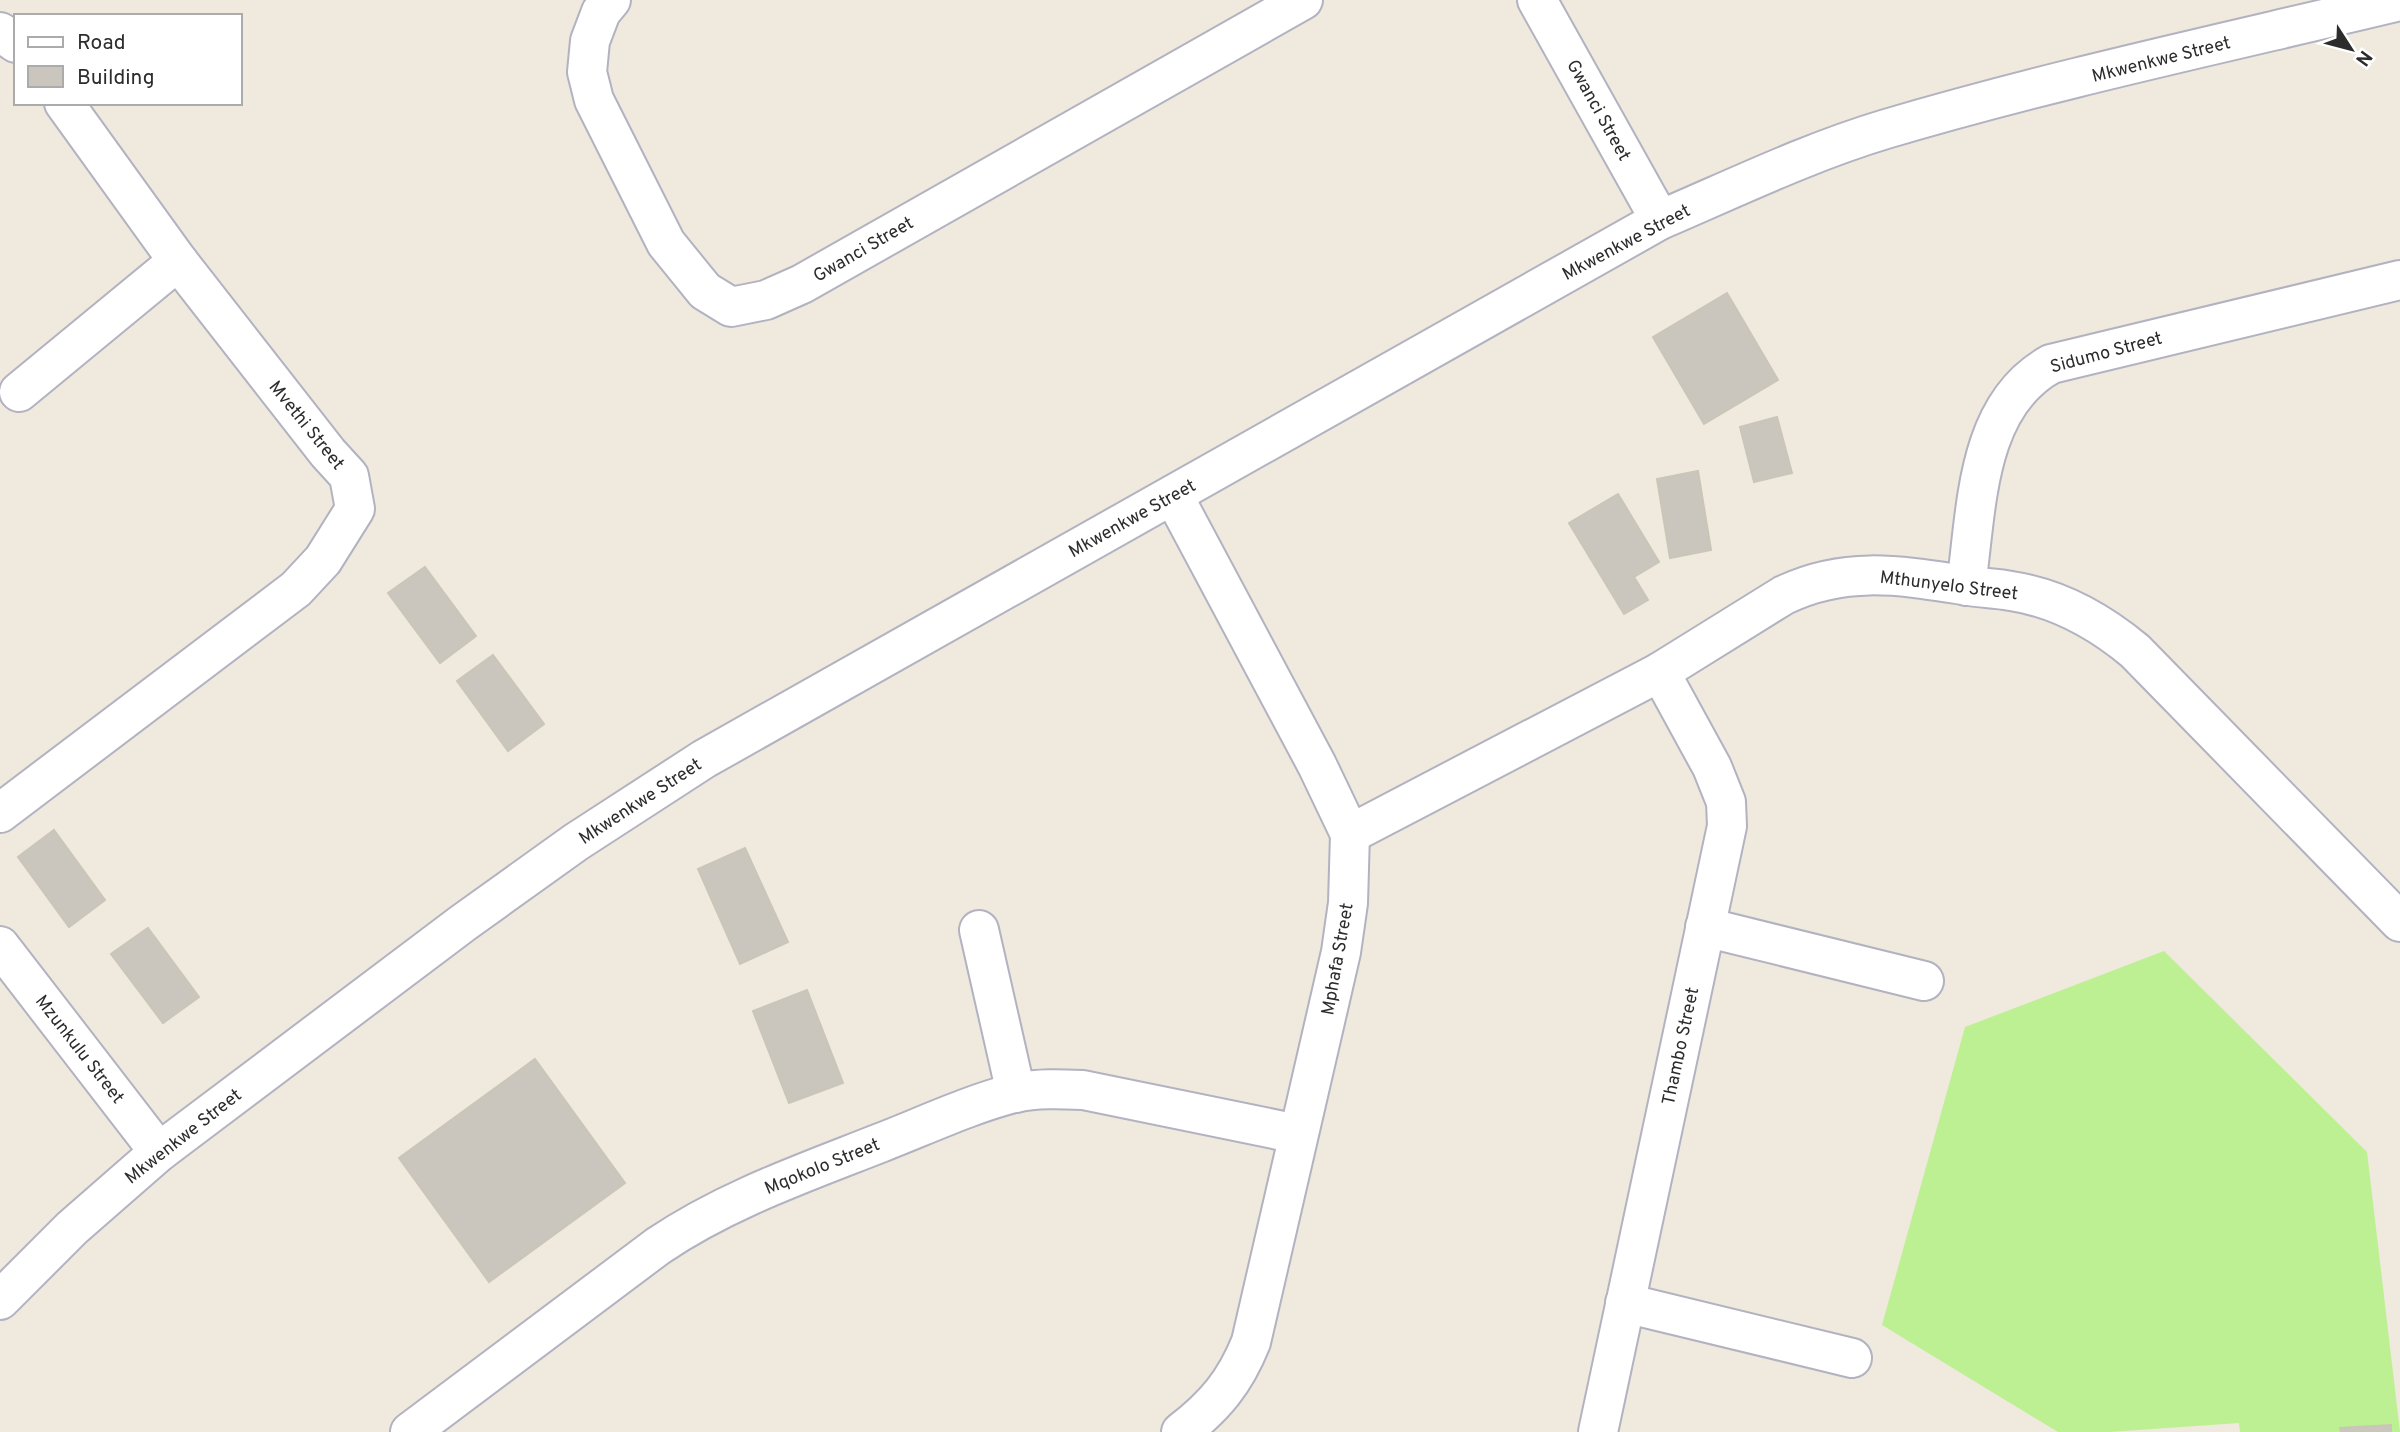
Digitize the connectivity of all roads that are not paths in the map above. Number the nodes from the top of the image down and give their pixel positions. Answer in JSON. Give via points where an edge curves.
{"nodes":[{"id":1,"x":611,"y":0,"type":"edge"},
{"id":2,"x":1303,"y":0,"type":"edge"},
{"id":3,"x":1537,"y":0,"type":"edge"},
{"id":4,"x":2400,"y":1,"type":"edge"},
{"id":5,"x":65,"y":105,"type":"edge"},
{"id":6,"x":1660,"y":220,"type":"junction"},
{"id":7,"x":178,"y":261,"type":"junction"},
{"id":8,"x":2400,"y":280,"type":"edge"},
{"id":9,"x":19,"y":393,"type":"dead end"},
{"id":10,"x":1173,"y":495,"type":"junction"},
{"id":11,"x":1966,"y":586,"type":"junction"},
{"id":12,"x":1660,"y":671,"type":"junction"},
{"id":13,"x":0,"y":813,"type":"edge"},
{"id":14,"x":1350,"y":834,"type":"junction"},
{"id":15,"x":2400,"y":922,"type":"edge"},
{"id":16,"x":1705,"y":927,"type":"junction"},
{"id":17,"x":979,"y":930,"type":"dead end"},
{"id":18,"x":0,"y":946,"type":"edge"},
{"id":19,"x":1924,"y":981,"type":"dead end"},
{"id":20,"x":1016,"y":1093,"type":"junction"},
{"id":21,"x":1298,"y":1133,"type":"junction"},
{"id":22,"x":159,"y":1152,"type":"junction"},
{"id":23,"x":0,"y":1300,"type":"edge"},
{"id":24,"x":1625,"y":1303,"type":"junction"},
{"id":25,"x":1852,"y":1358,"type":"dead end"},
{"id":26,"x":410,"y":1432,"type":"edge"},
{"id":27,"x":1181,"y":1432,"type":"edge"},
{"id":28,"x":1598,"y":1432,"type":"edge"}],
"edges":[{"from":1,"to":2,"type":"street","name":"Gwanci Street","via":[[590,41],[587,72],[594,100],[666,243],[705,291],[731,307],[765,300],[802,284]]},
{"from":3,"to":6,"type":"street","name":"Gwanci Street"},
{"from":4,"to":6,"type":"street","name":"Mkwenkwe Street","via":[[1885,129]]},
{"from":5,"to":7,"type":"street","name":"Mvethi Street"},
{"from":6,"to":10,"type":"street","name":"Mkwenkwe Street"},
{"from":7,"to":9,"type":"street"},
{"from":7,"to":13,"type":"street","name":"Mvethi Street","via":[[349,476],[355,509],[323,560],[296,589]]},
{"from":8,"to":11,"type":"street","name":"Sidumo Street","via":[[2051,364],[2036,372],[2008,402],[1996,424],[1981,477]]},
{"from":10,"to":14,"type":"street","name":"Mphafa Street","via":[[1318,765]]},
{"from":10,"to":22,"type":"street","name":"Mkwenkwe Street","via":[[704,760],[599,827],[463,923]]},
{"from":11,"to":12,"type":"street","name":"Mthunyelo Street","via":[[1912,576],[1855,575],[1822,580],[1784,595]]},
{"from":11,"to":15,"type":"street","name":"Mthunyelo Street","via":[[2041,598],[2110,630]]},
{"from":12,"to":14,"type":"street","name":"Mthunyelo Street"},
{"from":12,"to":16,"type":"street","name":"Thambo Street","via":[[1726,802],[1727,826]]},
{"from":14,"to":21,"type":"street","name":"Mphafa Street","via":[[1348,903],[1340,952]]},
{"from":16,"to":19,"type":"street"},
{"from":16,"to":24,"type":"street","name":"Thambo Street"},
{"from":17,"to":20,"type":"street"},
{"from":18,"to":22,"type":"street","name":"Mzunkulu Street"},
{"from":20,"to":21,"type":"street","name":"Mqokolo Street","via":[[1083,1090]]},
{"from":20,"to":26,"type":"street","name":"Mqokolo Street","via":[[773,1185],[692,1223]]},
{"from":21,"to":27,"type":"street","name":"Mphafa Street","via":[[1251,1342],[1222,1395]]},
{"from":22,"to":23,"type":"street","name":"Mkwenkwe Street","via":[[72,1228]]},
{"from":24,"to":25,"type":"street"},
{"from":24,"to":28,"type":"street","name":"Thambo Street"}]}
